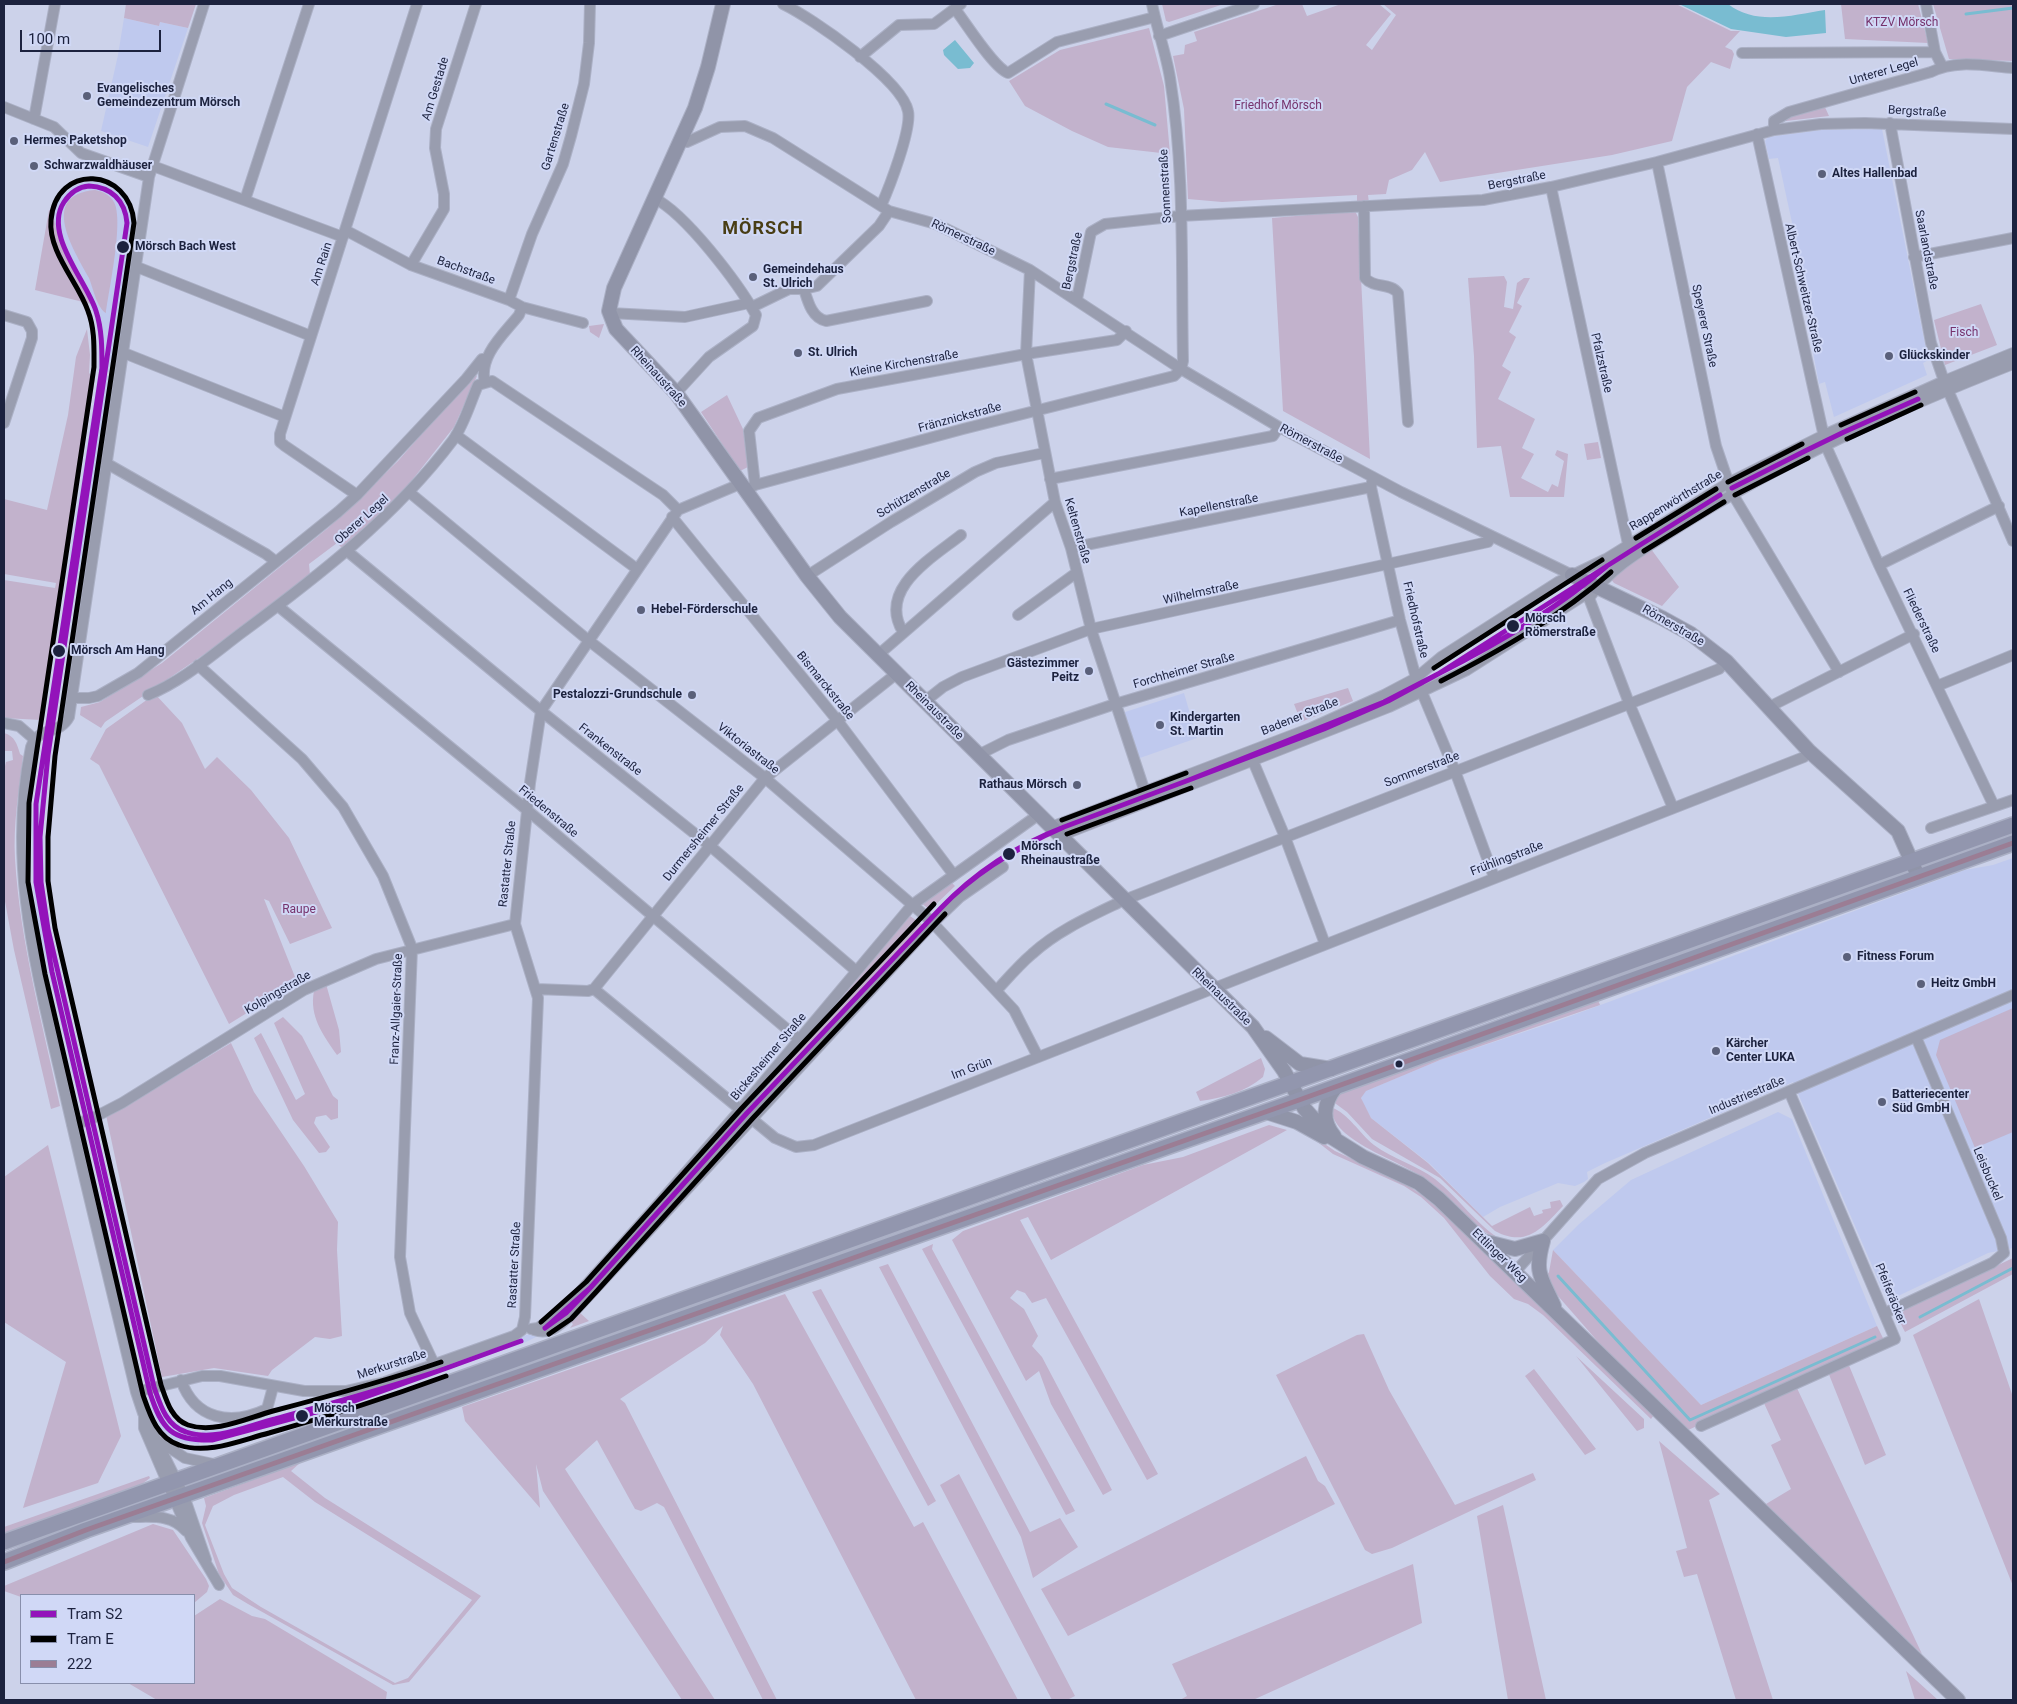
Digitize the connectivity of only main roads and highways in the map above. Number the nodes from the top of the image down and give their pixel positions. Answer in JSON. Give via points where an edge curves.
{"nodes":[{"id":1,"x":2013,"y":825,"type":"edge"},
{"id":2,"x":2013,"y":843,"type":"edge"},
{"id":3,"x":4,"y":1542,"type":"edge"},
{"id":4,"x":4,"y":1562,"type":"edge"}],
"edges":[{"from":1,"to":3,"type":"main road"},
{"from":2,"to":4,"type":"main road"}]}
